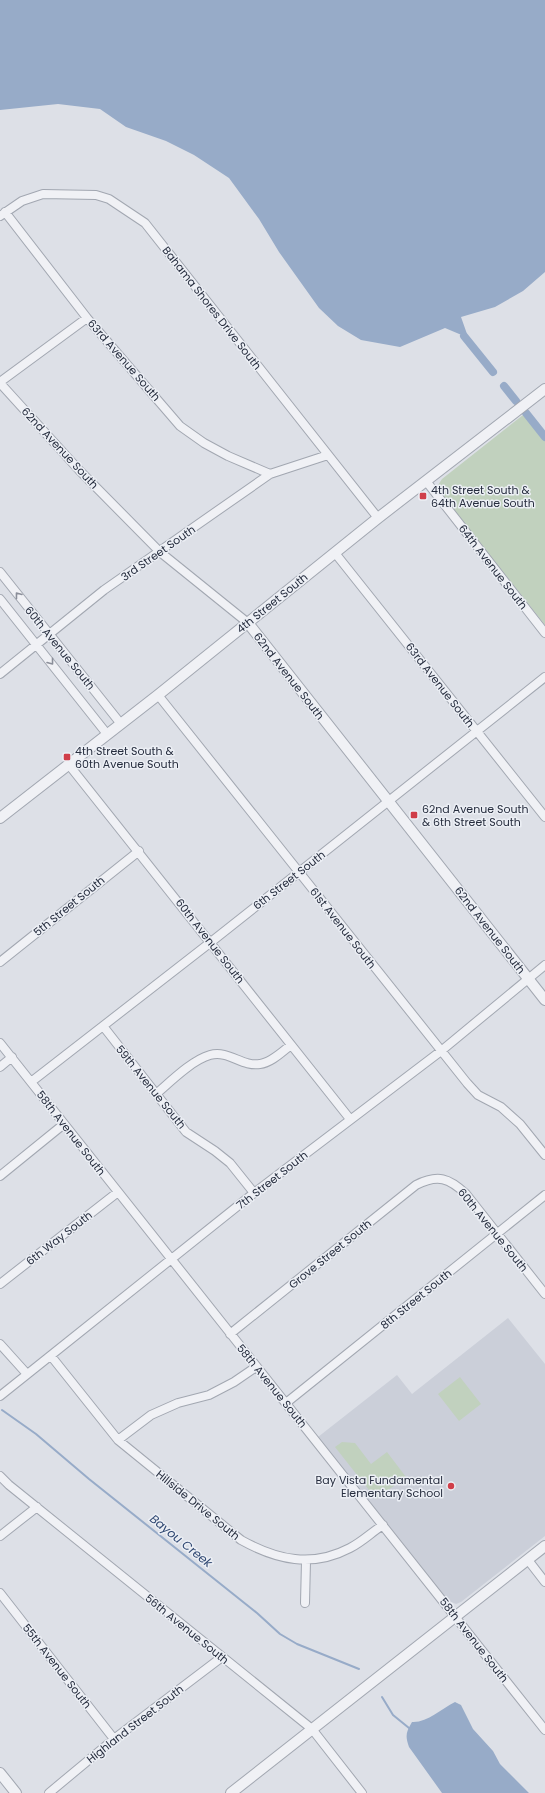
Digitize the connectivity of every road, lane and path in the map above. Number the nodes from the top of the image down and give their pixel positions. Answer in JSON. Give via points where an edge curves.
{"nodes":[{"id":1,"x":2,"y":214,"type":"edge"},
{"id":2,"x":87,"y":318,"type":"junction"},
{"id":3,"x":0,"y":383,"type":"edge"},
{"id":4,"x":545,"y":389,"type":"edge"},
{"id":5,"x":328,"y":455,"type":"junction"},
{"id":6,"x":270,"y":474,"type":"junction"},
{"id":7,"x":426,"y":481,"type":"junction"},
{"id":8,"x":378,"y":518,"type":"junction"},
{"id":9,"x":160,"y":552,"type":"junction"},
{"id":10,"x":335,"y":553,"type":"junction"},
{"id":11,"x":0,"y":572,"type":"edge"},
{"id":12,"x":0,"y":599,"type":"edge"},
{"id":13,"x":248,"y":623,"type":"junction"},
{"id":14,"x":545,"y":633,"type":"edge"},
{"id":15,"x":49,"y":634,"type":"junction"},
{"id":16,"x":36,"y":644,"type":"junction"},
{"id":17,"x":0,"y":674,"type":"edge"},
{"id":18,"x":545,"y":677,"type":"edge"},
{"id":19,"x":158,"y":694,"type":"junction"},
{"id":20,"x":121,"y":724,"type":"junction"},
{"id":21,"x":477,"y":731,"type":"junction"},
{"id":22,"x":107,"y":734,"type":"junction"},
{"id":23,"x":69,"y":765,"type":"junction"},
{"id":24,"x":388,"y":802,"type":"junction"},
{"id":25,"x":545,"y":817,"type":"edge"},
{"id":26,"x":0,"y":818,"type":"edge"},
{"id":27,"x":139,"y":851,"type":"junction"},
{"id":28,"x":299,"y":872,"type":"junction"},
{"id":29,"x":210,"y":942,"type":"junction"},
{"id":30,"x":0,"y":962,"type":"edge"},
{"id":31,"x":545,"y":965,"type":"edge"},
{"id":32,"x":528,"y":978,"type":"junction"},
{"id":33,"x":545,"y":1000,"type":"edge"},
{"id":34,"x":103,"y":1026,"type":"junction"},
{"id":35,"x":0,"y":1043,"type":"edge"},
{"id":36,"x":291,"y":1045,"type":"junction"},
{"id":37,"x":441,"y":1051,"type":"junction"},
{"id":38,"x":12,"y":1057,"type":"junction"},
{"id":39,"x":0,"y":1067,"type":"edge"},
{"id":40,"x":31,"y":1082,"type":"junction"},
{"id":41,"x":156,"y":1094,"type":"junction"},
{"id":42,"x":350,"y":1119,"type":"junction"},
{"id":43,"x":64,"y":1124,"type":"junction"},
{"id":44,"x":545,"y":1155,"type":"edge"},
{"id":45,"x":0,"y":1176,"type":"edge"},
{"id":46,"x":433,"y":1179,"type":"joint"},
{"id":47,"x":118,"y":1192,"type":"junction"},
{"id":48,"x":254,"y":1193,"type":"junction"},
{"id":49,"x":545,"y":1195,"type":"edge"},
{"id":50,"x":498,"y":1234,"type":"junction"},
{"id":51,"x":171,"y":1260,"type":"junction"},
{"id":52,"x":0,"y":1284,"type":"edge"},
{"id":53,"x":545,"y":1294,"type":"edge"},
{"id":54,"x":230,"y":1334,"type":"junction"},
{"id":55,"x":0,"y":1344,"type":"edge"},
{"id":56,"x":51,"y":1356,"type":"junction"},
{"id":57,"x":256,"y":1367,"type":"junction"},
{"id":58,"x":27,"y":1374,"type":"junction"},
{"id":59,"x":0,"y":1396,"type":"edge"},
{"id":60,"x":286,"y":1403,"type":"junction"},
{"id":61,"x":118,"y":1440,"type":"junction"},
{"id":62,"x":0,"y":1476,"type":"edge"},
{"id":63,"x":37,"y":1507,"type":"junction"},
{"id":64,"x":383,"y":1525,"type":"junction"},
{"id":65,"x":0,"y":1536,"type":"edge"},
{"id":66,"x":545,"y":1546,"type":"edge"},
{"id":67,"x":528,"y":1560,"type":"junction"},
{"id":68,"x":306,"y":1561,"type":"junction"},
{"id":69,"x":545,"y":1582,"type":"edge"},
{"id":70,"x":0,"y":1593,"type":"edge"},
{"id":71,"x":305,"y":1603,"type":"dead end"},
{"id":72,"x":456,"y":1616,"type":"junction"},
{"id":73,"x":222,"y":1657,"type":"junction"},
{"id":74,"x":312,"y":1729,"type":"junction"},
{"id":75,"x":545,"y":1730,"type":"edge"},
{"id":76,"x":114,"y":1739,"type":"junction"},
{"id":77,"x":0,"y":1773,"type":"edge"},
{"id":78,"x":16,"y":1793,"type":"edge"},
{"id":79,"x":49,"y":1793,"type":"edge"},
{"id":80,"x":231,"y":1793,"type":"edge"},
{"id":81,"x":362,"y":1793,"type":"edge"}],
"edges":[{"from":1,"to":2,"type":"street","name":"63rd Avenue South"},
{"from":1,"to":5,"type":"street","name":"Bahama Shores Drive South","via":[[22,201],[42,194],[96,195],[109,199],[145,223]]},
{"from":2,"to":3,"type":"street"},
{"from":2,"to":6,"type":"street","name":"63rd Avenue South","via":[[180,426],[228,456]]},
{"from":3,"to":9,"type":"street","name":"62nd Avenue South","via":[[79,470]]},
{"from":4,"to":7,"type":"street","name":"4th Street South"},
{"from":5,"to":6,"type":"street","name":"3rd Street South"},
{"from":5,"to":8,"type":"street","name":"Bahama Shores Drive South"},
{"from":6,"to":9,"type":"street","name":"3rd Street South"},
{"from":7,"to":8,"type":"street","name":"4th Street South"},
{"from":7,"to":14,"type":"street","name":"64th Avenue South"},
{"from":8,"to":10,"type":"street","name":"4th Street South"},
{"from":9,"to":13,"type":"street","name":"62nd Avenue South"},
{"from":9,"to":15,"type":"street","name":"3rd Street South","via":[[104,590]]},
{"from":10,"to":13,"type":"street","name":"4th Street South"},
{"from":10,"to":21,"type":"street","name":"63rd Avenue South"},
{"from":15,"to":11,"type":"street","name":"60th Avenue South","one_way":true},
{"from":12,"to":16,"type":"street","name":"60th Avenue South"},
{"from":13,"to":19,"type":"street","name":"4th Street South"},
{"from":13,"to":24,"type":"street","name":"62nd Avenue South"},
{"from":15,"to":16,"type":"street","name":"3rd Street South"},
{"from":15,"to":20,"type":"street","name":"60th Avenue South"},
{"from":16,"to":17,"type":"street","name":"3rd Street South"},
{"from":16,"to":22,"type":"street","name":"60th Avenue South","one_way":true},
{"from":18,"to":21,"type":"street","name":"6th Street South"},
{"from":19,"to":20,"type":"street","name":"4th Street South"},
{"from":19,"to":28,"type":"street","name":"61st Avenue South"},
{"from":20,"to":22,"type":"street","name":"4th Street South"},
{"from":21,"to":24,"type":"street","name":"6th Street South"},
{"from":21,"to":25,"type":"street","name":"63rd Avenue South"},
{"from":22,"to":23,"type":"street","name":"4th Street South"},
{"from":23,"to":26,"type":"street","name":"4th Street South"},
{"from":23,"to":27,"type":"street","name":"60th Avenue South"},
{"from":24,"to":28,"type":"street","name":"6th Street South"},
{"from":24,"to":32,"type":"street","name":"62nd Avenue South"},
{"from":27,"to":29,"type":"street","name":"60th Avenue South"},
{"from":27,"to":30,"type":"street","name":"5th Street South"},
{"from":28,"to":29,"type":"street","name":"6th Street South"},
{"from":28,"to":37,"type":"street","name":"61st Avenue South"},
{"from":29,"to":34,"type":"street","name":"6th Street South"},
{"from":29,"to":36,"type":"street","name":"60th Avenue South"},
{"from":31,"to":32,"type":"street","name":"7th Street South"},
{"from":32,"to":33,"type":"street","name":"62nd Avenue South"},
{"from":32,"to":37,"type":"street","name":"7th Street South"},
{"from":34,"to":40,"type":"street","name":"6th Street South"},
{"from":34,"to":41,"type":"street","name":"59th Avenue South"},
{"from":35,"to":38,"type":"street","name":"58th Avenue South"},
{"from":36,"to":41,"type":"street","via":[[261,1064],[248,1064],[220,1053],[210,1055],[198,1060]]},
{"from":36,"to":42,"type":"street","name":"60th Avenue South"},
{"from":37,"to":42,"type":"street","name":"7th Street South"},
{"from":37,"to":44,"type":"street","name":"61st Avenue South","via":[[478,1095],[501,1106]]},
{"from":38,"to":39,"type":"street"},
{"from":38,"to":40,"type":"street","name":"58th Avenue South"},
{"from":40,"to":43,"type":"street","name":"58th Avenue South"},
{"from":41,"to":48,"type":"street","name":"59th Avenue South","via":[[186,1132],[230,1164]]},
{"from":42,"to":48,"type":"street","name":"7th Street South"},
{"from":43,"to":45,"type":"street"},
{"from":43,"to":47,"type":"street","name":"58th Avenue South"},
{"from":46,"to":50,"type":"street","name":"60th Avenue South","via":[[445,1179],[456,1185]]},
{"from":46,"to":54,"type":"street","name":"Grove Street South","via":[[416,1185]]},
{"from":47,"to":51,"type":"street","name":"58th Avenue South"},
{"from":47,"to":52,"type":"street","name":"6th Way South"},
{"from":48,"to":51,"type":"street","name":"7th Street South"},
{"from":49,"to":50,"type":"street","name":"8th Street South"},
{"from":50,"to":53,"type":"street","name":"60th Avenue South"},
{"from":50,"to":60,"type":"street","name":"8th Street South"},
{"from":51,"to":54,"type":"street","name":"58th Avenue South"},
{"from":51,"to":56,"type":"street","name":"7th Street South"},
{"from":54,"to":57,"type":"street","name":"58th Avenue South"},
{"from":55,"to":58,"type":"street"},
{"from":56,"to":58,"type":"street","name":"7th Street South"},
{"from":56,"to":61,"type":"street","name":"Hillside Drive South"},
{"from":57,"to":60,"type":"street","name":"58th Avenue South"},
{"from":57,"to":61,"type":"street","via":[[209,1395],[178,1403],[150,1415]]},
{"from":58,"to":59,"type":"street","name":"7th Street South"},
{"from":60,"to":64,"type":"street","name":"58th Avenue South"},
{"from":61,"to":68,"type":"street","name":"Hillside Drive South","via":[[242,1540],[261,1551]]},
{"from":62,"to":63,"type":"street","name":"56th Avenue South"},
{"from":63,"to":65,"type":"street"},
{"from":63,"to":73,"type":"street","name":"56th Avenue South"},
{"from":64,"to":68,"type":"street","name":"Hillside Drive South","via":[[350,1548]]},
{"from":64,"to":72,"type":"street","name":"58th Avenue South"},
{"from":66,"to":67,"type":"street"},
{"from":67,"to":69,"type":"street"},
{"from":67,"to":72,"type":"street"},
{"from":68,"to":71,"type":"street"},
{"from":70,"to":76,"type":"street","name":"55th Avenue South"},
{"from":72,"to":74,"type":"street"},
{"from":72,"to":75,"type":"street","name":"58th Avenue South"},
{"from":73,"to":74,"type":"street","name":"56th Avenue South"},
{"from":73,"to":76,"type":"street","name":"Highland Street South"},
{"from":74,"to":80,"type":"street"},
{"from":74,"to":81,"type":"street","name":"56th Avenue South"},
{"from":76,"to":79,"type":"street","name":"Highland Street South"},
{"from":77,"to":78,"type":"street"}]}
